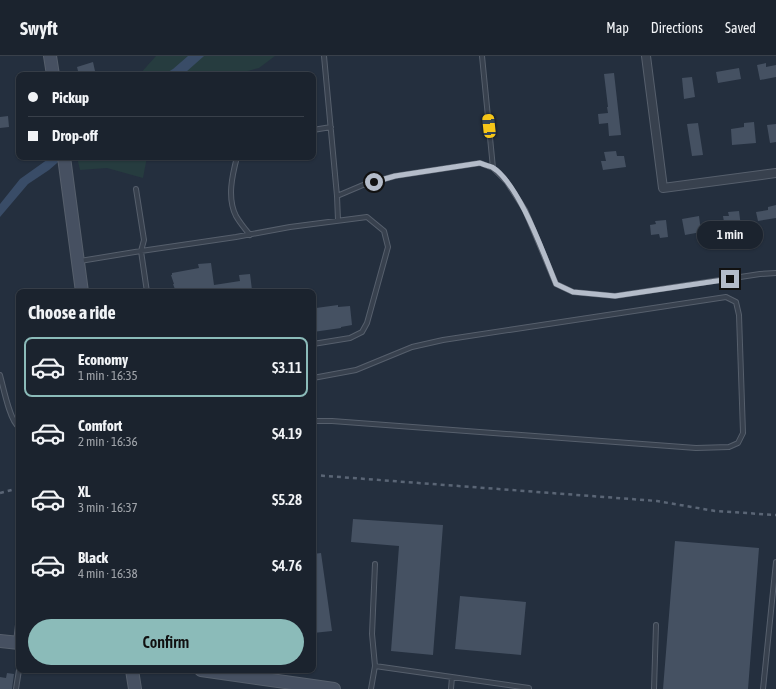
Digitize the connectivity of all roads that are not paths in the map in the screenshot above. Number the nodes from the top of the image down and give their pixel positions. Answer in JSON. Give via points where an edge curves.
{"nodes":[{"id":1,"x":50,"y":56,"type":"edge"},
{"id":2,"x":324,"y":56,"type":"edge"},
{"id":3,"x":482,"y":56,"type":"edge"},
{"id":4,"x":646,"y":56,"type":"edge"},
{"id":5,"x":53,"y":72,"type":"edge"},
{"id":6,"x":331,"y":127,"type":"junction"},
{"id":7,"x":316,"y":130,"type":"edge"},
{"id":8,"x":64,"y":160,"type":"edge"},
{"id":9,"x":236,"y":160,"type":"edge"},
{"id":10,"x":493,"y":168,"type":"junction"},
{"id":11,"x":776,"y":173,"type":"edge"},
{"id":12,"x":136,"y":189,"type":"dead end"},
{"id":13,"x":337,"y":196,"type":"junction"},
{"id":14,"x":338,"y":220,"type":"junction"},
{"id":15,"x":250,"y":235,"type":"junction"},
{"id":16,"x":141,"y":251,"type":"junction"},
{"id":17,"x":78,"y":261,"type":"junction"},
{"id":18,"x":776,"y":273,"type":"edge"},
{"id":19,"x":82,"y":289,"type":"edge"},
{"id":20,"x":147,"y":289,"type":"edge"},
{"id":21,"x":316,"y":344,"type":"edge"},
{"id":22,"x":0,"y":375,"type":"edge"},
{"id":23,"x":316,"y":377,"type":"edge"},
{"id":24,"x":316,"y":421,"type":"edge"},
{"id":25,"x":16,"y":425,"type":"edge"},
{"id":26,"x":776,"y":562,"type":"edge"},
{"id":27,"x":375,"y":564,"type":"dead end"},
{"id":28,"x":656,"y":625,"type":"dead end"},
{"id":29,"x":0,"y":640,"type":"edge"},
{"id":30,"x":16,"y":643,"type":"edge"},
{"id":31,"x":375,"y":666,"type":"junction"},
{"id":32,"x":19,"y":673,"type":"edge"},
{"id":33,"x":132,"y":673,"type":"edge"},
{"id":34,"x":222,"y":673,"type":"edge"},
{"id":35,"x":452,"y":677,"type":"junction"},
{"id":36,"x":16,"y":689,"type":"edge"},
{"id":37,"x":135,"y":689,"type":"edge"},
{"id":38,"x":334,"y":689,"type":"edge"},
{"id":39,"x":371,"y":689,"type":"edge"},
{"id":40,"x":451,"y":689,"type":"edge"},
{"id":41,"x":529,"y":689,"type":"edge"},
{"id":42,"x":654,"y":689,"type":"edge"},
{"id":43,"x":763,"y":689,"type":"edge"}],
"edges":[{"from":1,"to":5,"type":"street"},
{"from":2,"to":6,"type":"lane"},
{"from":3,"to":10,"type":"lane"},
{"from":4,"to":11,"type":"street","via":[[663,188]]},
{"from":6,"to":7,"type":"lane"},
{"from":6,"to":13,"type":"lane"},
{"from":8,"to":17,"type":"street"},
{"from":9,"to":15,"type":"lane","via":[[232,178],[232,202],[236,216]]},
{"from":10,"to":13,"type":"lane","via":[[480,163],[395,176]]},
{"from":10,"to":18,"type":"lane","via":[[507,182],[525,210],[556,284],[573,292],[615,296]]},
{"from":12,"to":16,"type":"lane","via":[[144,240]]},
{"from":13,"to":14,"type":"lane"},
{"from":14,"to":15,"type":"lane"},
{"from":14,"to":21,"type":"lane","via":[[366,217],[384,231],[388,247],[367,323],[362,332],[350,338]]},
{"from":15,"to":16,"type":"lane"},
{"from":16,"to":17,"type":"lane"},
{"from":16,"to":20,"type":"lane"},
{"from":17,"to":19,"type":"street"},
{"from":22,"to":25,"type":"lane"},
{"from":23,"to":24,"type":"lane","via":[[356,370],[412,347],[443,340],[726,297],[736,302],[739,315],[743,433],[738,443],[729,447],[696,448]]},
{"from":26,"to":43,"type":"lane"},
{"from":27,"to":31,"type":"lane","via":[[372,634]]},
{"from":28,"to":42,"type":"lane"},
{"from":29,"to":30,"type":"street"},
{"from":31,"to":35,"type":"lane"},
{"from":31,"to":39,"type":"lane"},
{"from":32,"to":36,"type":"lane"},
{"from":33,"to":37,"type":"street"},
{"from":34,"to":38,"type":"street"},
{"from":35,"to":40,"type":"lane"},
{"from":35,"to":41,"type":"lane"}]}
